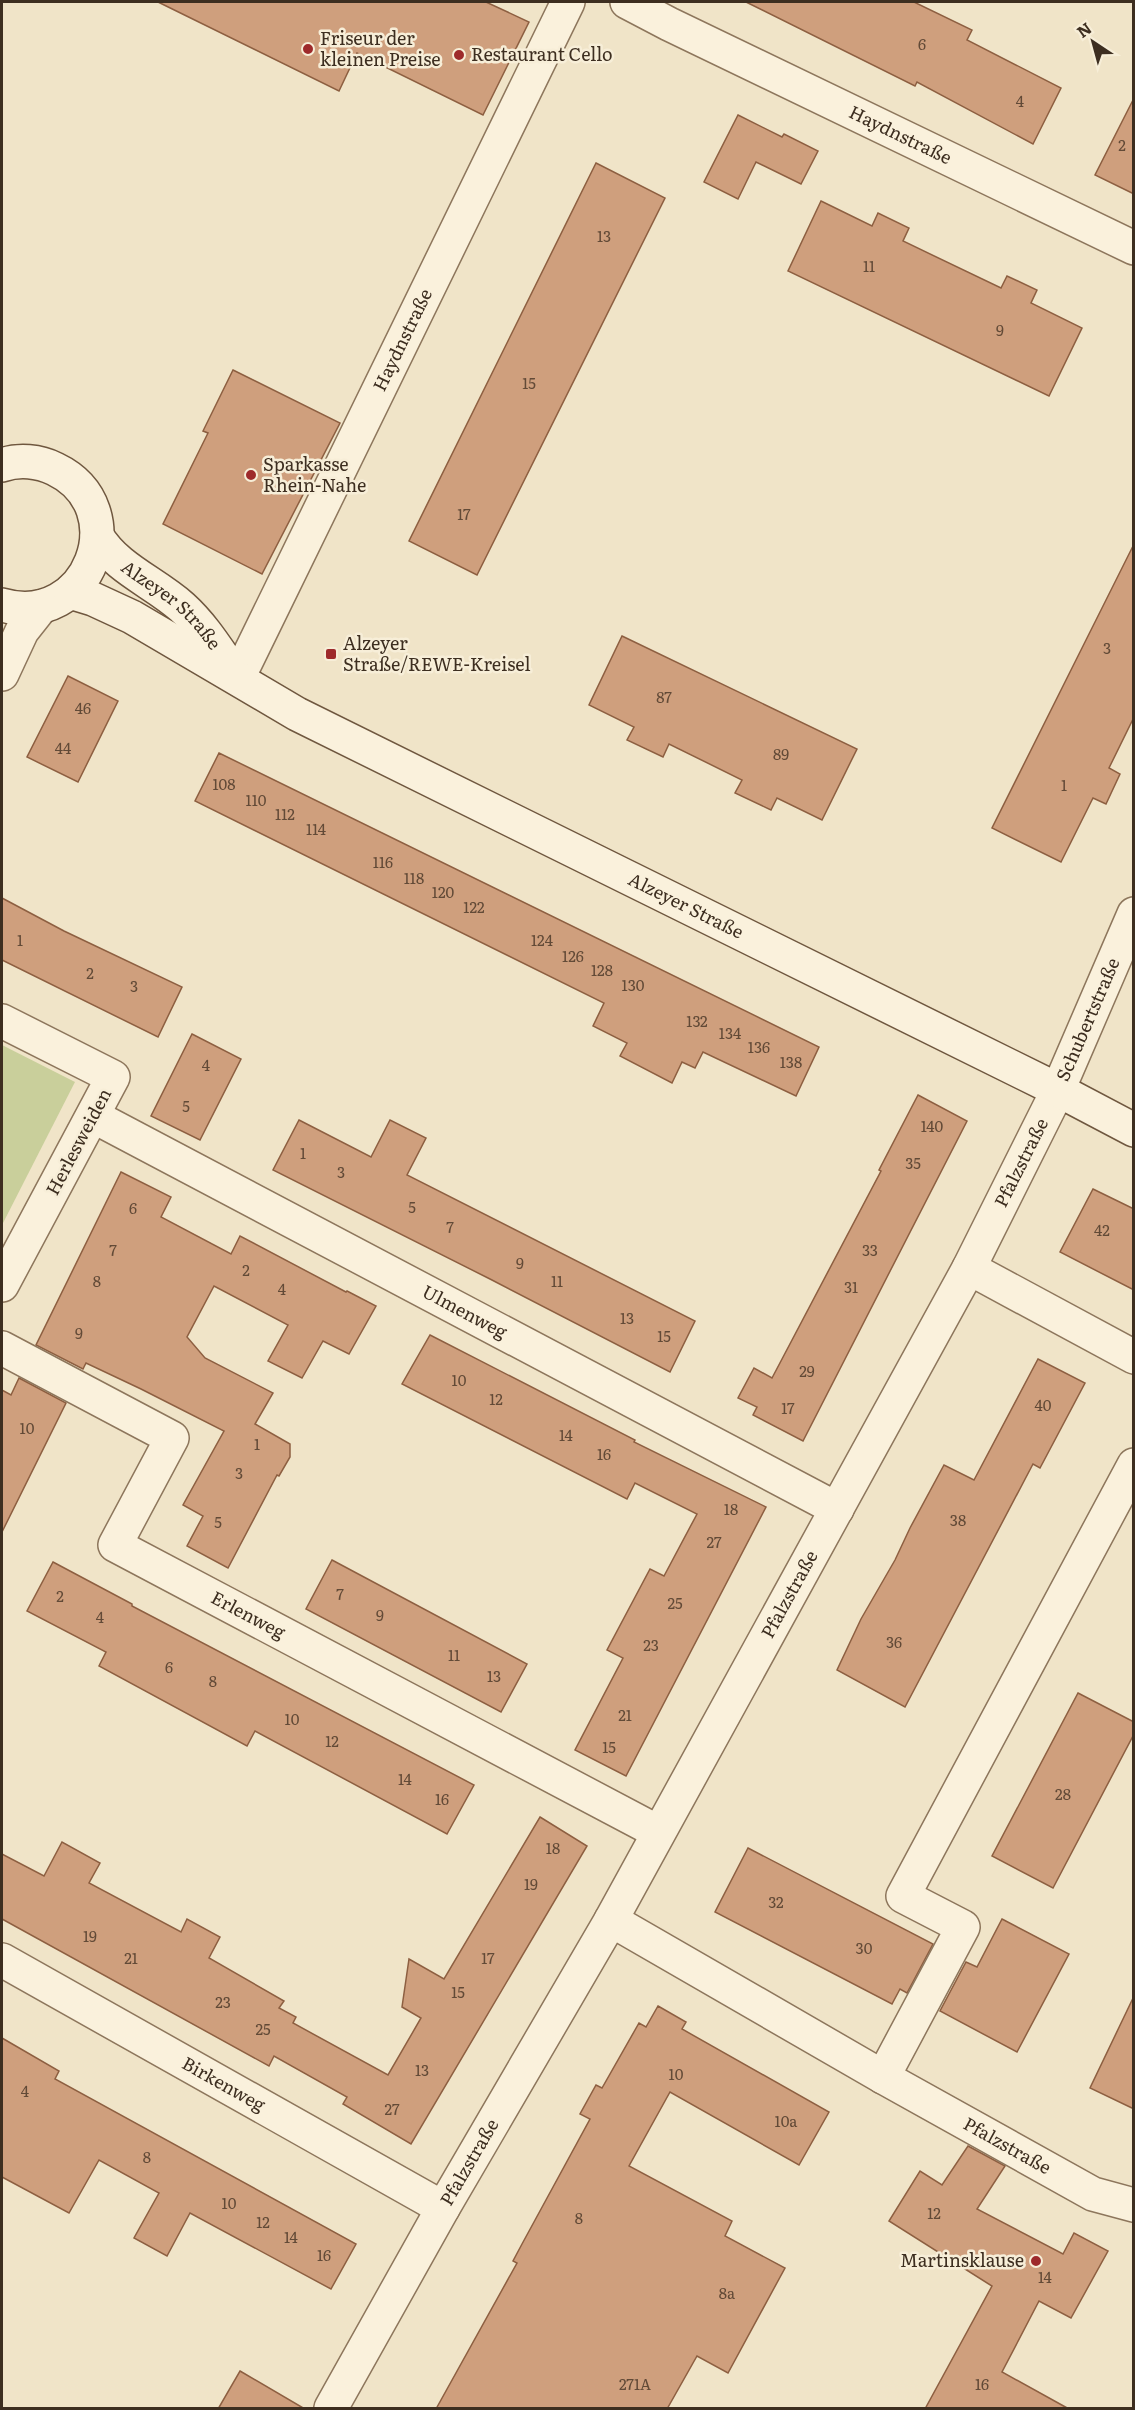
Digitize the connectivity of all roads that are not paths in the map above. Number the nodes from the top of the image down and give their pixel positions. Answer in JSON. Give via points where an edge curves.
{"nodes":[{"id":1,"x":568,"y":2,"type":"edge"},
{"id":2,"x":627,"y":2,"type":"edge"},
{"id":3,"x":1134,"y":248,"type":"edge"},
{"id":4,"x":2,"y":465,"type":"edge"},
{"id":5,"x":97,"y":536,"type":"junction"},
{"id":6,"x":70,"y":592,"type":"junction"},
{"id":7,"x":2,"y":605,"type":"edge"},
{"id":8,"x":40,"y":607,"type":"junction"},
{"id":9,"x":2,"y":674,"type":"edge"},
{"id":10,"x":238,"y":678,"type":"junction"},
{"id":11,"x":1134,"y":914,"type":"edge"},
{"id":12,"x":2,"y":1021,"type":"edge"},
{"id":13,"x":1058,"y":1090,"type":"junction"},
{"id":14,"x":93,"y":1116,"type":"junction"},
{"id":15,"x":1134,"y":1130,"type":"edge"},
{"id":16,"x":969,"y":1268,"type":"junction"},
{"id":17,"x":2,"y":1285,"type":"edge"},
{"id":18,"x":2,"y":1348,"type":"edge"},
{"id":19,"x":1134,"y":1357,"type":"edge"},
{"id":20,"x":1134,"y":1465,"type":"edge"},
{"id":21,"x":837,"y":1509,"type":"junction"},
{"id":22,"x":658,"y":1832,"type":"junction"},
{"id":23,"x":611,"y":1920,"type":"junction"},
{"id":24,"x":2,"y":1960,"type":"edge"},
{"id":25,"x":883,"y":2077,"type":"junction"},
{"id":26,"x":1134,"y":2205,"type":"edge"},
{"id":27,"x":443,"y":2208,"type":"junction"},
{"id":28,"x":331,"y":2409,"type":"edge"}],
"edges":[{"from":1,"to":10,"type":"street","name":"Haydnstraße"},
{"from":2,"to":3,"type":"street","name":"Haydnstraße"},
{"from":4,"to":5,"type":"street","via":[[28,461],[63,472],[89,500]]},
{"from":5,"to":6,"type":"street","via":[[90,568]]},
{"from":5,"to":10,"type":"street","name":"Alzeyer Straße","via":[[113,556],[196,621]]},
{"from":6,"to":8,"type":"street"},
{"from":6,"to":10,"type":"street","name":"Alzeyer Straße","via":[[108,604]]},
{"from":7,"to":8,"type":"street"},
{"from":8,"to":9,"type":"street","via":[[22,631]]},
{"from":10,"to":13,"type":"street","name":"Alzeyer Straße","via":[[297,714]]},
{"from":11,"to":13,"type":"street","name":"Schubertstraße"},
{"from":12,"to":14,"type":"street","name":"Herlesweiden","via":[[113,1077]]},
{"from":13,"to":15,"type":"street","name":"Alzeyer Straße"},
{"from":13,"to":16,"type":"street","name":"Pfalzstraße"},
{"from":14,"to":17,"type":"street","name":"Herlesweiden"},
{"from":14,"to":21,"type":"street","name":"Ulmenweg"},
{"from":16,"to":19,"type":"street"},
{"from":16,"to":21,"type":"street","name":"Pfalzstraße"},
{"from":18,"to":22,"type":"street","name":"Erlenweg","via":[[172,1438],[114,1545]]},
{"from":20,"to":25,"type":"street","via":[[903,1896],[963,1927]]},
{"from":21,"to":22,"type":"street","name":"Pfalzstraße"},
{"from":22,"to":23,"type":"street","name":"Pfalzstraße"},
{"from":23,"to":25,"type":"street","name":"Pfalzstraße"},
{"from":23,"to":27,"type":"street","name":"Pfalzstraße"},
{"from":24,"to":27,"type":"street","name":"Birkenweg"},
{"from":25,"to":26,"type":"street","name":"Pfalzstraße","via":[[1093,2194]]},
{"from":27,"to":28,"type":"street","name":"Pfalzstraße"}]}
